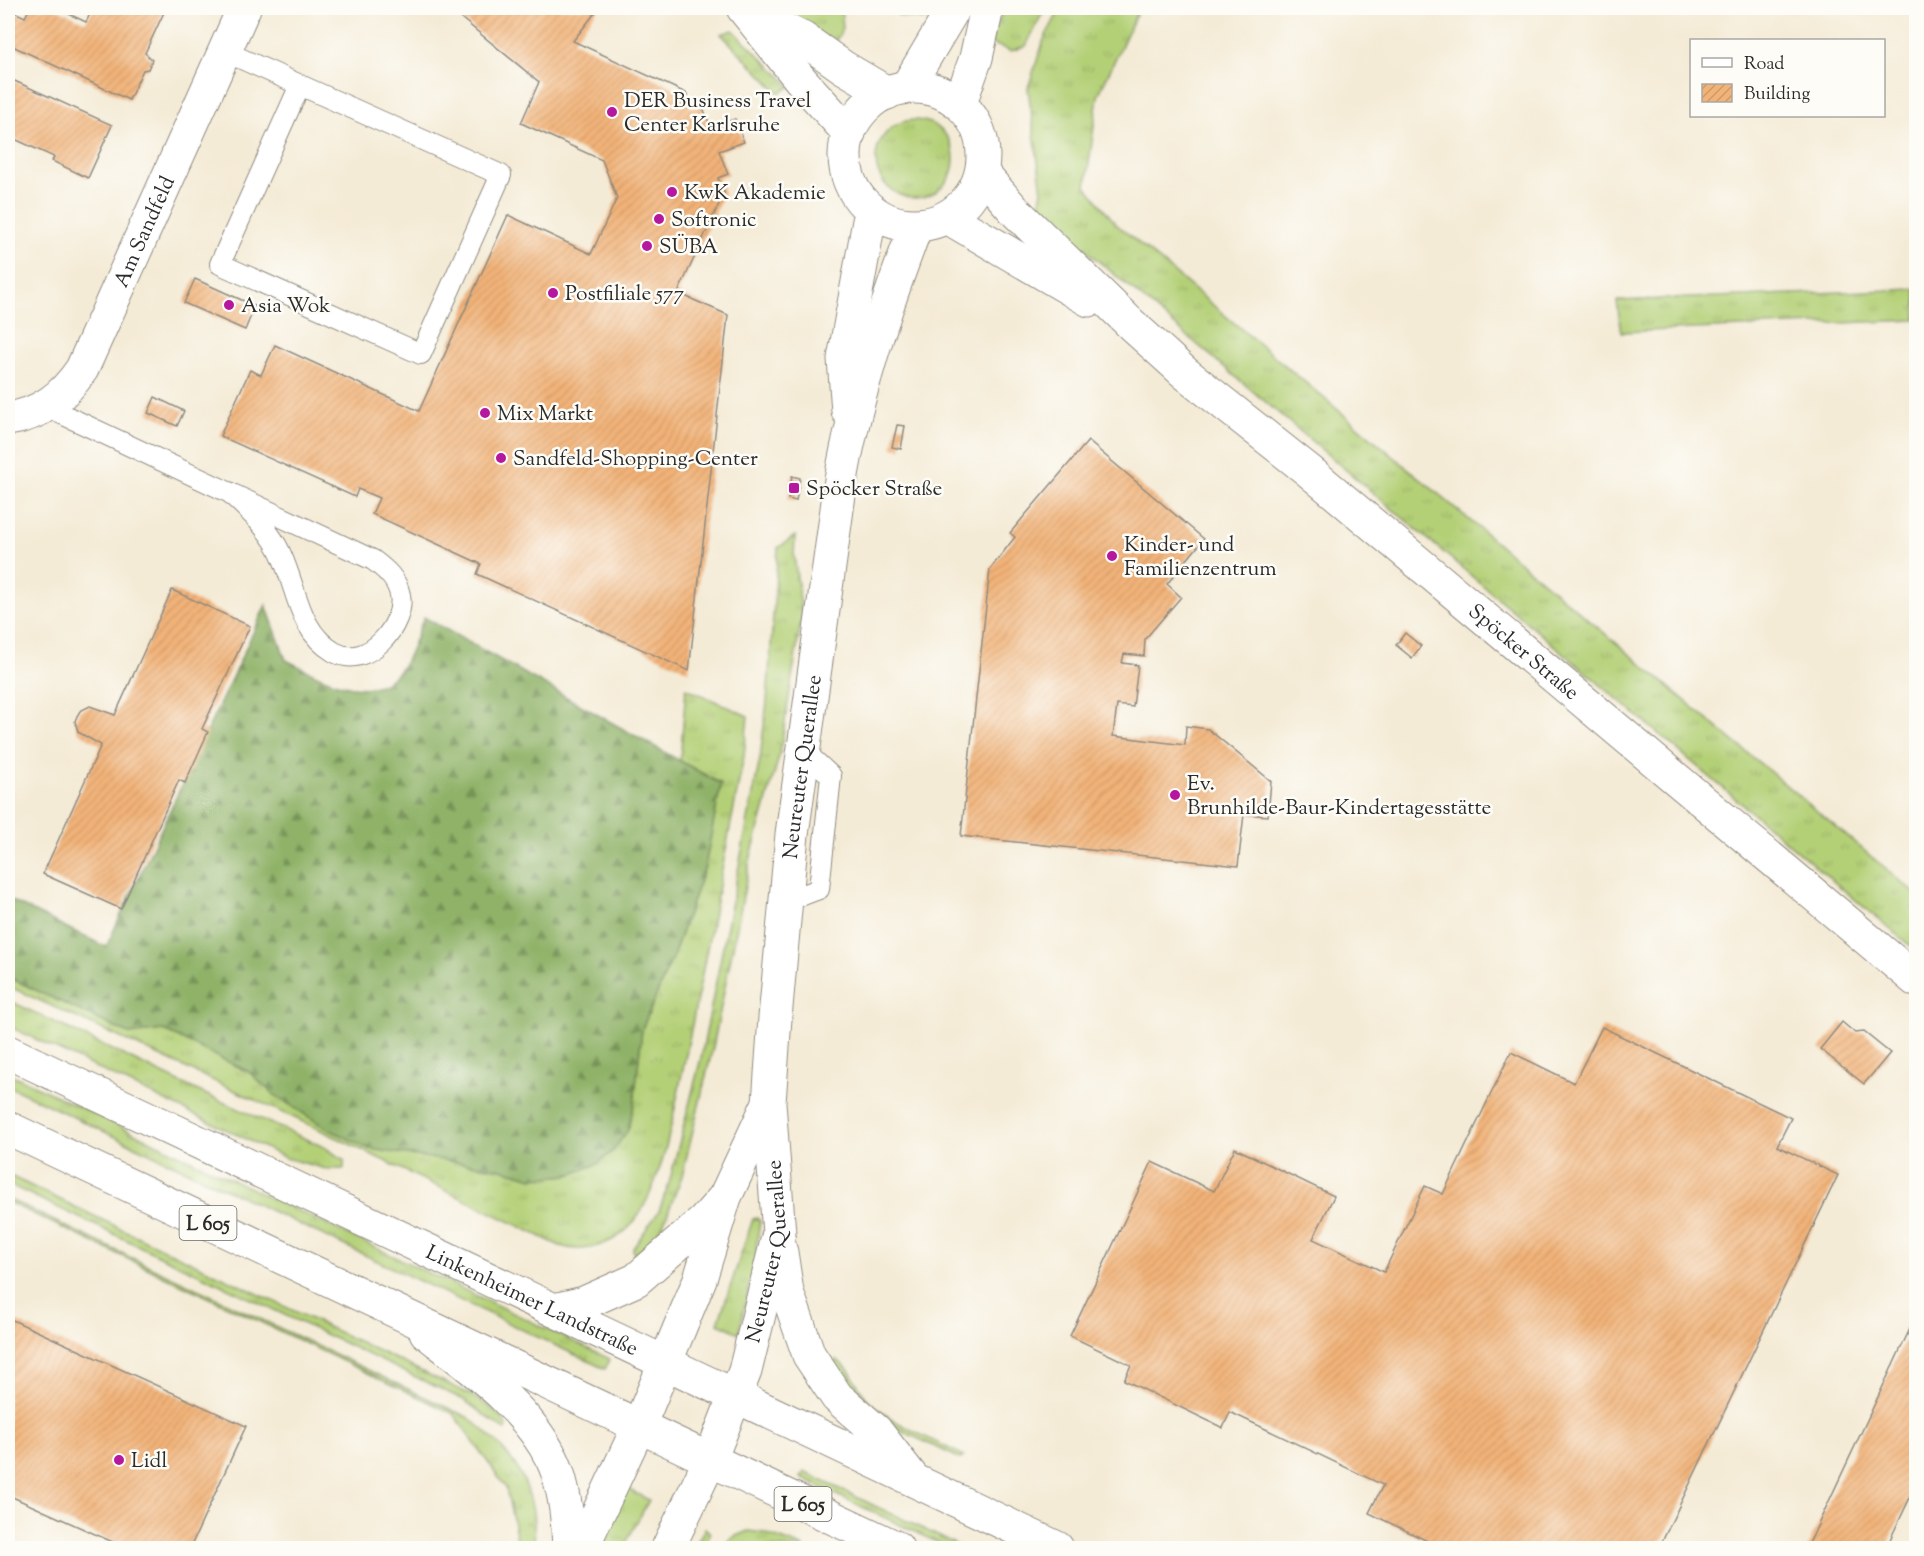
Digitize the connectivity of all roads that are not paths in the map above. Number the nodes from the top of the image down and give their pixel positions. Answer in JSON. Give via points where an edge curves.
{"nodes":[{"id":1,"x":244,"y":8,"type":"edge"},
{"id":2,"x":954,"y":8,"type":"edge"},
{"id":3,"x":987,"y":8,"type":"edge"},
{"id":4,"x":746,"y":10,"type":"edge"},
{"id":5,"x":224,"y":51,"type":"junction"},
{"id":6,"x":300,"y":85,"type":"junction"},
{"id":7,"x":897,"y":90,"type":"junction"},
{"id":8,"x":960,"y":104,"type":"junction"},
{"id":9,"x":849,"y":133,"type":"junction"},
{"id":10,"x":982,"y":173,"type":"junction"},
{"id":11,"x":871,"y":210,"type":"junction"},
{"id":12,"x":947,"y":217,"type":"junction"},
{"id":13,"x":916,"y":226,"type":"junction"},
{"id":14,"x":1132,"y":326,"type":"junction"},
{"id":15,"x":46,"y":407,"type":"junction"},
{"id":16,"x":8,"y":419,"type":"edge"},
{"id":17,"x":850,"y":431,"type":"junction"},
{"id":18,"x":229,"y":492,"type":"junction"},
{"id":19,"x":1917,"y":980,"type":"edge"},
{"id":20,"x":8,"y":1052,"type":"edge"},
{"id":21,"x":769,"y":1104,"type":"junction"},
{"id":22,"x":8,"y":1128,"type":"edge"},
{"id":23,"x":725,"y":1197,"type":"junction"},
{"id":24,"x":779,"y":1233,"type":"junction"},
{"id":25,"x":554,"y":1310,"type":"junction"},
{"id":26,"x":409,"y":1317,"type":"junction"},
{"id":27,"x":667,"y":1363,"type":"junction"},
{"id":28,"x":736,"y":1396,"type":"junction"},
{"id":29,"x":639,"y":1426,"type":"junction"},
{"id":30,"x":710,"y":1460,"type":"junction"},
{"id":31,"x":914,"y":1480,"type":"junction"},
{"id":32,"x":568,"y":1548,"type":"edge"},
{"id":33,"x":582,"y":1548,"type":"edge"},
{"id":34,"x":668,"y":1548,"type":"edge"},
{"id":35,"x":897,"y":1548,"type":"edge"},
{"id":36,"x":1057,"y":1548,"type":"edge"}],
"edges":[{"from":1,"to":5,"type":"street","name":"Am Sandfeld"},
{"from":2,"to":7,"type":"street"},
{"from":3,"to":8,"type":"street"},
{"from":4,"to":7,"type":"street","via":[[802,38],[843,67]]},
{"from":4,"to":9,"type":"street"},
{"from":5,"to":6,"type":"lane"},
{"from":5,"to":15,"type":"street","name":"Am Sandfeld","via":[[82,369],[68,389]]},
{"from":6,"to":6,"type":"lane","via":[[220,264],[421,354],[501,175]]},
{"from":7,"to":8,"type":"street","via":[[926,88],[944,93]]},
{"from":7,"to":9,"type":"street","via":[[864,109]]},
{"from":8,"to":10,"type":"street","via":[[981,135]]},
{"from":9,"to":11,"type":"street","via":[[846,167],[859,198]]},
{"from":10,"to":12,"type":"street","via":[[975,191]]},
{"from":10,"to":14,"type":"street","name":"Spöcker Straße","via":[[1015,211]]},
{"from":11,"to":13,"type":"street","via":[[892,222]]},
{"from":11,"to":17,"type":"street","name":"Neureuter Querallee","via":[[844,359]]},
{"from":12,"to":13,"type":"street"},
{"from":12,"to":14,"type":"street","name":"Spöcker Straße"},
{"from":13,"to":17,"type":"street","name":"Neureuter Querallee"},
{"from":14,"to":19,"type":"street","name":"Spöcker Straße"},
{"from":15,"to":16,"type":"street","name":"Am Sandfeld"},
{"from":15,"to":18,"type":"lane"},
{"from":17,"to":21,"type":"street","name":"Neureuter Querallee","via":[[803,750]]},
{"from":18,"to":18,"type":"lane","via":[[264,525],[279,549],[315,638],[335,653],[351,658],[368,654],[381,644],[398,613],[400,596],[389,573],[373,560]]},
{"from":20,"to":25,"type":"street","name":"Linkenheimer Landstraße"},
{"from":21,"to":23,"type":"street","name":"Neureuter Querallee"},
{"from":21,"to":24,"type":"street","name":"Neureuter Querallee"},
{"from":22,"to":26,"type":"street","number":"L 605"},
{"from":23,"to":25,"type":"street","via":[[704,1221],[636,1280],[584,1303]]},
{"from":23,"to":27,"type":"street","name":"Neureuter Querallee"},
{"from":24,"to":28,"type":"street","name":"Neureuter Querallee"},
{"from":24,"to":31,"type":"street","via":[[787,1292],[809,1354],[837,1397],[876,1431]]},
{"from":25,"to":27,"type":"street","name":"Linkenheimer Landstraße"},
{"from":26,"to":29,"type":"street","number":"L 605"},
{"from":26,"to":32,"type":"street","via":[[503,1398],[537,1434],[552,1460],[563,1494]]},
{"from":27,"to":28,"type":"street","name":"Linkenheimer Landstraße"},
{"from":27,"to":29,"type":"street","name":"Neureuter Querallee"},
{"from":28,"to":30,"type":"street","name":"Neureuter Querallee"},
{"from":28,"to":31,"type":"street","name":"Linkenheimer Landstraße"},
{"from":29,"to":30,"type":"street","number":"L 605"},
{"from":29,"to":33,"type":"street","name":"Neureuter Querallee"},
{"from":30,"to":34,"type":"street","name":"Neureuter Querallee"},
{"from":30,"to":35,"type":"street","number":"L 605"},
{"from":31,"to":36,"type":"street","name":"Linkenheimer Landstraße"}]}
